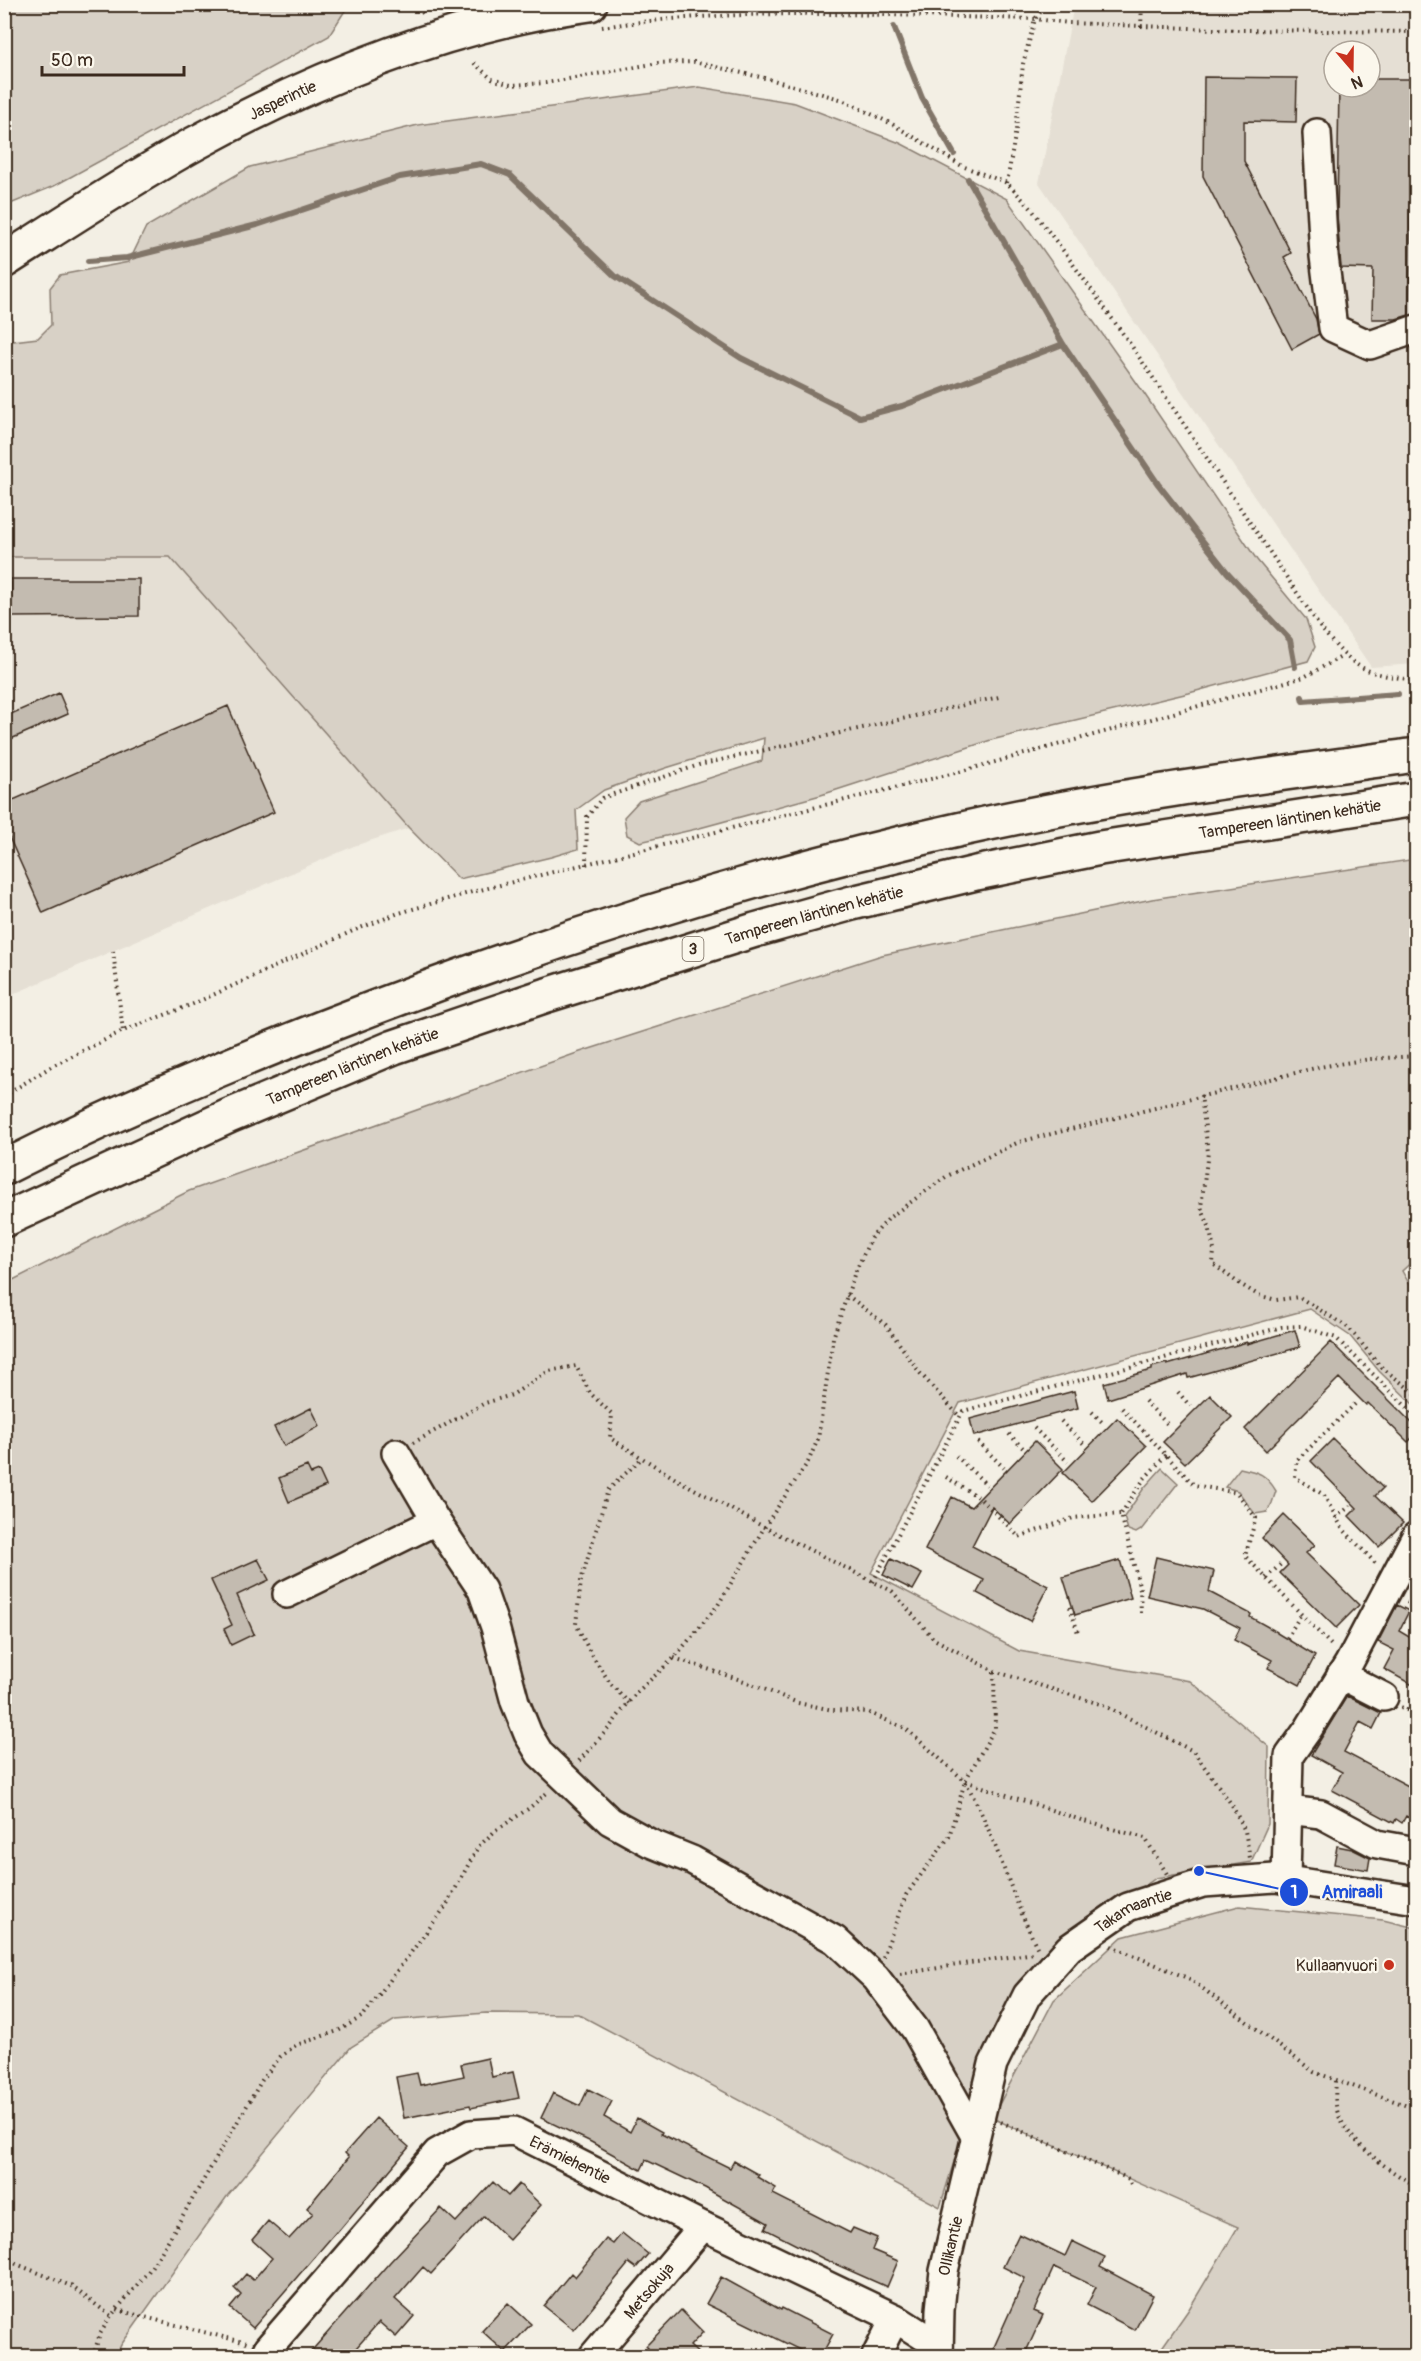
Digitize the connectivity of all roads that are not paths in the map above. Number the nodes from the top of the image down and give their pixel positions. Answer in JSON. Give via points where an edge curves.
{"nodes":[{"id":1,"x":591,"y":17,"type":"edge"},
{"id":2,"x":1317,"y":133,"type":"dead end"},
{"id":3,"x":4,"y":261,"type":"edge"},
{"id":4,"x":1416,"y":329,"type":"edge"},
{"id":5,"x":1416,"y":755,"type":"edge"},
{"id":6,"x":1416,"y":799,"type":"edge"},
{"id":7,"x":4,"y":1168,"type":"edge"},
{"id":8,"x":4,"y":1220,"type":"edge"},
{"id":9,"x":396,"y":1453,"type":"road end"},
{"id":10,"x":436,"y":1521,"type":"junction"},
{"id":11,"x":1416,"y":1536,"type":"edge"},
{"id":12,"x":287,"y":1594,"type":"dead end"},
{"id":13,"x":1345,"y":1669,"type":"junction"},
{"id":14,"x":1396,"y":1704,"type":"road end"},
{"id":15,"x":1288,"y":1810,"type":"junction"},
{"id":16,"x":1416,"y":1851,"type":"edge"},
{"id":17,"x":1286,"y":1879,"type":"junction"},
{"id":18,"x":1416,"y":1900,"type":"edge"},
{"id":19,"x":983,"y":2127,"type":"junction"},
{"id":20,"x":703,"y":2226,"type":"junction"},
{"id":21,"x":895,"y":2318,"type":"junction"},
{"id":22,"x":939,"y":2351,"type":"edge"},
{"id":23,"x":266,"y":2352,"type":"edge"},
{"id":24,"x":593,"y":2356,"type":"edge"},
{"id":25,"x":876,"y":2356,"type":"edge"}],
"edges":[{"from":1,"to":3,"type":"main road","name":"Jasperintie","via":[[466,30],[368,63],[282,99],[194,145]]},
{"from":2,"to":4,"type":"street","via":[[1324,256],[1333,328],[1370,345]]},
{"from":5,"to":7,"type":"main road","via":[[1088,804],[964,828],[727,888],[532,950],[384,1004],[221,1068]]},
{"from":6,"to":8,"type":"main road","name":"Tampereen läntinen kehätie","number":"3","via":[[1100,848],[976,873],[755,930],[393,1047],[229,1116]]},
{"from":9,"to":10,"type":"street"},
{"from":10,"to":12,"type":"street"},
{"from":10,"to":19,"type":"street","via":[[482,1590],[515,1702],[540,1754],[610,1821],[692,1860],[835,1940],[876,1978]]},
{"from":11,"to":13,"type":"street"},
{"from":13,"to":14,"type":"street"},
{"from":13,"to":15,"type":"street","via":[[1289,1756]]},
{"from":15,"to":16,"type":"street","via":[[1321,1814],[1377,1844]]},
{"from":15,"to":17,"type":"street"},
{"from":17,"to":18,"type":"street","name":"Takamaantie"},
{"from":17,"to":19,"type":"street","name":"Takamaantie","via":[[1203,1882],[1128,1907],[1070,1948],[1027,1995],[993,2064]]},
{"from":19,"to":22,"type":"street","name":"Ollikantie","via":[[944,2271]]},
{"from":20,"to":21,"type":"street","name":"Erämiehentie"},
{"from":20,"to":23,"type":"street","name":"Erämiehentie","via":[[514,2131],[471,2134],[437,2153]]},
{"from":20,"to":24,"type":"street","name":"Metsokuja"},
{"from":21,"to":22,"type":"street","name":"Erämiehentie"},
{"from":21,"to":25,"type":"street"}]}
